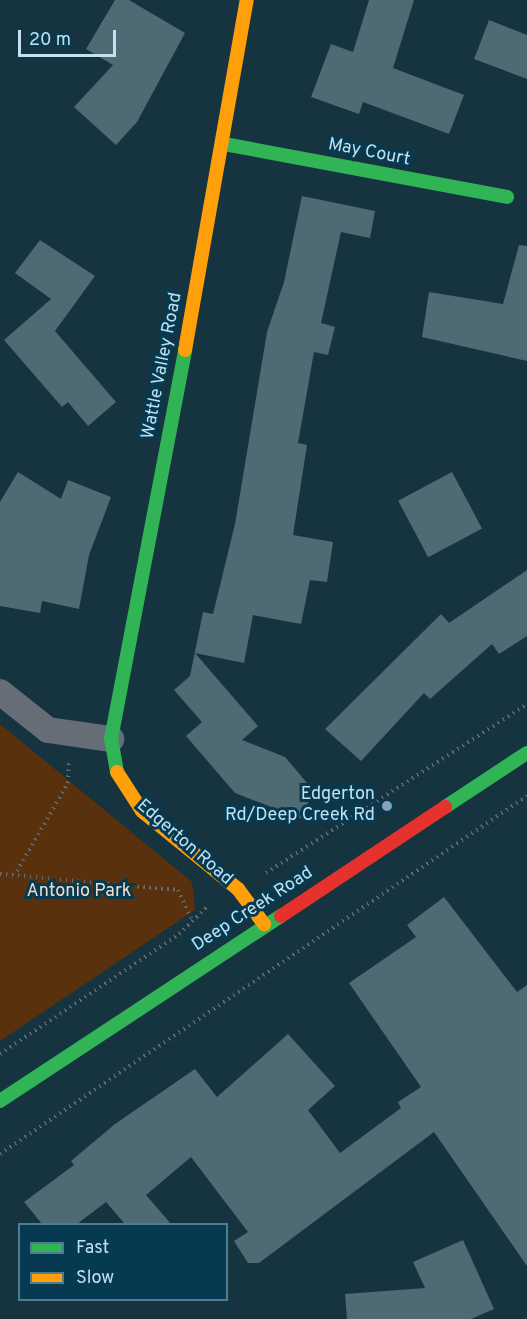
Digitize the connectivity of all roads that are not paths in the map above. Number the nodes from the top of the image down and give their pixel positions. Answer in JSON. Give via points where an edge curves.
{"nodes":[{"id":1,"x":247,"y":0,"type":"edge"},
{"id":2,"x":224,"y":144,"type":"junction"},
{"id":3,"x":507,"y":197,"type":"dead end"},
{"id":4,"x":0,"y":692,"type":"edge"},
{"id":5,"x":111,"y":739,"type":"junction"},
{"id":6,"x":527,"y":753,"type":"edge"},
{"id":7,"x":264,"y":924,"type":"junction"},
{"id":8,"x":0,"y":1101,"type":"edge"}],
"edges":[{"from":1,"to":2,"type":"street","name":"Wattle Valley Road"},
{"from":2,"to":3,"type":"street","name":"May Court"},
{"from":2,"to":5,"type":"street","name":"Wattle Valley Road"},
{"from":4,"to":5,"type":"street","via":[[48,730]]},
{"from":5,"to":7,"type":"street","name":"Edgerton Road","via":[[119,782],[142,811],[238,889]]},
{"from":6,"to":7,"type":"street","name":"Deep Creek Road"},
{"from":7,"to":8,"type":"street","name":"Deep Creek Road"}]}
